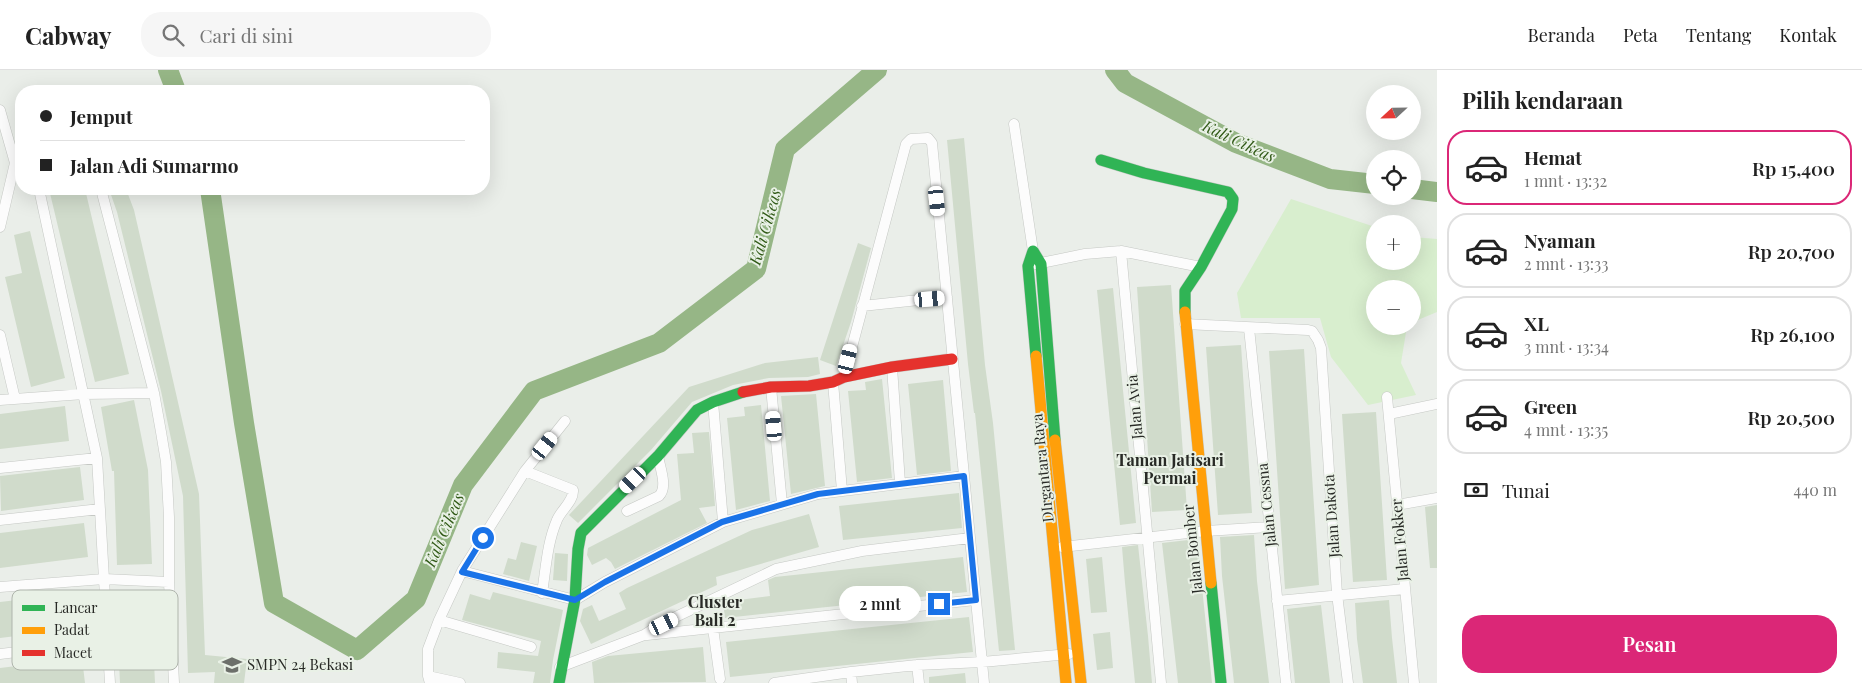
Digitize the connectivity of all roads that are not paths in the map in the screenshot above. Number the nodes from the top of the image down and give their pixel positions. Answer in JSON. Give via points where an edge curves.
{"nodes":[{"id":1,"x":0,"y":110,"type":"edge"},
{"id":2,"x":1014,"y":124,"type":"dead end"},
{"id":3,"x":15,"y":153,"type":"edge"},
{"id":4,"x":1101,"y":160,"type":"dead end"},
{"id":5,"x":15,"y":173,"type":"edge"},
{"id":6,"x":40,"y":195,"type":"edge"},
{"id":7,"x":103,"y":195,"type":"edge"},
{"id":8,"x":0,"y":227,"type":"edge"},
{"id":9,"x":1121,"y":251,"type":"junction"},
{"id":10,"x":1033,"y":252,"type":"junction"},
{"id":11,"x":1041,"y":264,"type":"junction"},
{"id":12,"x":1028,"y":266,"type":"junction"},
{"id":13,"x":1201,"y":267,"type":"junction"},
{"id":14,"x":947,"y":298,"type":"junction"},
{"id":15,"x":862,"y":306,"type":"junction"},
{"id":16,"x":1184,"y":324,"type":"junction"},
{"id":17,"x":1249,"y":328,"type":"junction"},
{"id":18,"x":0,"y":335,"type":"edge"},
{"id":19,"x":952,"y":359,"type":"junction"},
{"id":20,"x":892,"y":367,"type":"junction"},
{"id":21,"x":839,"y":380,"type":"junction"},
{"id":22,"x":771,"y":387,"type":"junction"},
{"id":23,"x":154,"y":393,"type":"junction"},
{"id":24,"x":84,"y":394,"type":"junction"},
{"id":25,"x":1388,"y":397,"type":"dead end"},
{"id":26,"x":15,"y":399,"type":"junction"},
{"id":27,"x":0,"y":400,"type":"edge"},
{"id":28,"x":712,"y":402,"type":"junction"},
{"id":29,"x":1046,"y":404,"type":"junction"},
{"id":30,"x":1437,"y":404,"type":"edge"},
{"id":31,"x":1389,"y":414,"type":"junction"},
{"id":32,"x":565,"y":421,"type":"dead end"},
{"id":33,"x":658,"y":456,"type":"junction"},
{"id":34,"x":97,"y":458,"type":"junction"},
{"id":35,"x":0,"y":468,"type":"edge"},
{"id":36,"x":525,"y":471,"type":"junction"},
{"id":37,"x":964,"y":476,"type":"junction"},
{"id":38,"x":900,"y":484,"type":"junction"},
{"id":39,"x":842,"y":491,"type":"junction"},
{"id":40,"x":1437,"y":498,"type":"edge"},
{"id":41,"x":782,"y":504,"type":"junction"},
{"id":42,"x":1397,"y":505,"type":"junction"},
{"id":43,"x":100,"y":509,"type":"junction"},
{"id":44,"x":627,"y":511,"type":"dead end"},
{"id":45,"x":0,"y":520,"type":"edge"},
{"id":46,"x":722,"y":522,"type":"junction"},
{"id":47,"x":1270,"y":527,"type":"junction"},
{"id":48,"x":1206,"y":531,"type":"junction"},
{"id":49,"x":1146,"y":537,"type":"junction"},
{"id":50,"x":970,"y":538,"type":"junction"},
{"id":51,"x":1067,"y":546,"type":"junction"},
{"id":52,"x":1054,"y":548,"type":"junction"},
{"id":53,"x":462,"y":572,"type":"junction"},
{"id":54,"x":104,"y":580,"type":"junction"},
{"id":55,"x":169,"y":582,"type":"junction"},
{"id":56,"x":0,"y":587,"type":"edge"},
{"id":57,"x":1405,"y":589,"type":"junction"},
{"id":58,"x":105,"y":590,"type":"edge"},
{"id":59,"x":169,"y":590,"type":"edge"},
{"id":60,"x":542,"y":593,"type":"junction"},
{"id":61,"x":1337,"y":594,"type":"junction"},
{"id":62,"x":575,"y":600,"type":"junction"},
{"id":63,"x":976,"y":600,"type":"junction"},
{"id":64,"x":1277,"y":600,"type":"junction"},
{"id":65,"x":439,"y":620,"type":"junction"},
{"id":66,"x":713,"y":628,"type":"junction"},
{"id":67,"x":644,"y":635,"type":"junction"},
{"id":68,"x":531,"y":647,"type":"dead end"},
{"id":69,"x":1064,"y":654,"type":"junction"},
{"id":70,"x":1078,"y":654,"type":"junction"},
{"id":71,"x":982,"y":662,"type":"junction"},
{"id":72,"x":917,"y":665,"type":"junction"},
{"id":73,"x":560,"y":667,"type":"junction"},
{"id":74,"x":109,"y":670,"type":"edge"},
{"id":75,"x":173,"y":670,"type":"edge"},
{"id":76,"x":851,"y":672,"type":"junction"},
{"id":77,"x":429,"y":679,"type":"edge"},
{"id":78,"x":720,"y":679,"type":"dead end"},
{"id":79,"x":110,"y":683,"type":"edge"},
{"id":80,"x":174,"y":683,"type":"edge"},
{"id":81,"x":460,"y":683,"type":"edge"},
{"id":82,"x":559,"y":683,"type":"edge"},
{"id":83,"x":774,"y":683,"type":"edge"},
{"id":84,"x":852,"y":683,"type":"edge"},
{"id":85,"x":919,"y":683,"type":"edge"},
{"id":86,"x":984,"y":683,"type":"edge"},
{"id":87,"x":1066,"y":683,"type":"edge"},
{"id":88,"x":1081,"y":683,"type":"edge"},
{"id":89,"x":1161,"y":683,"type":"edge"},
{"id":90,"x":1221,"y":683,"type":"edge"},
{"id":91,"x":1286,"y":683,"type":"edge"},
{"id":92,"x":1348,"y":683,"type":"edge"},
{"id":93,"x":1414,"y":683,"type":"edge"}],
"edges":[{"from":1,"to":3,"type":"street"},
{"from":2,"to":10,"type":"street","name":"DIrgantara Raya"},
{"from":4,"to":13,"type":"street","name":"Jalan Bomber","via":[[1228,192],[1232,196],[1234,206]]},
{"from":5,"to":8,"type":"street"},
{"from":6,"to":24,"type":"street"},
{"from":7,"to":23,"type":"street"},
{"from":9,"to":11,"type":"street","via":[[1086,254]]},
{"from":9,"to":13,"type":"street"},
{"from":9,"to":49,"type":"street","name":"Jalan Avia"},
{"from":10,"to":11,"type":"street","name":"DIrgantara Raya"},
{"from":10,"to":12,"type":"street","name":"DIrgantara Raya"},
{"from":11,"to":12,"type":"street"},
{"from":11,"to":29,"type":"street","name":"DIrgantara Raya"},
{"from":12,"to":29,"type":"street","name":"DIrgantara Raya"},
{"from":13,"to":16,"type":"street","name":"Jalan Bomber","via":[[1185,291]]},
{"from":14,"to":15,"type":"street"},
{"from":14,"to":15,"type":"street","via":[[932,143],[928,138],[911,139],[906,144]]},
{"from":14,"to":19,"type":"street"},
{"from":15,"to":21,"type":"street"},
{"from":16,"to":17,"type":"street"},
{"from":16,"to":48,"type":"street","name":"Jalan Bomber"},
{"from":17,"to":47,"type":"street","name":"Jalan Cessna"},
{"from":17,"to":61,"type":"street","name":"Jalan Dakota","via":[[1312,332],[1321,348]]},
{"from":18,"to":26,"type":"street"},
{"from":19,"to":20,"type":"street"},
{"from":19,"to":37,"type":"street"},
{"from":20,"to":21,"type":"street"},
{"from":20,"to":38,"type":"street"},
{"from":21,"to":22,"type":"street","via":[[809,386]]},
{"from":21,"to":39,"type":"street"},
{"from":22,"to":28,"type":"street"},
{"from":22,"to":41,"type":"street"},
{"from":23,"to":24,"type":"street"},
{"from":23,"to":55,"type":"street","via":[[166,462]]},
{"from":24,"to":26,"type":"street"},
{"from":24,"to":34,"type":"street"},
{"from":25,"to":31,"type":"street","name":"Jalan Fokker"},
{"from":26,"to":27,"type":"street"},
{"from":28,"to":33,"type":"street","via":[[696,410]]},
{"from":28,"to":46,"type":"street"},
{"from":29,"to":51,"type":"street","name":"DIrgantara Raya"},
{"from":29,"to":52,"type":"street","name":"DIrgantara Raya"},
{"from":30,"to":31,"type":"street"},
{"from":31,"to":42,"type":"street","name":"Jalan Fokker"},
{"from":32,"to":36,"type":"street"},
{"from":33,"to":44,"type":"street","via":[[664,486],[662,493]]},
{"from":33,"to":62,"type":"street","via":[[581,533]]},
{"from":34,"to":35,"type":"street"},
{"from":34,"to":43,"type":"street"},
{"from":36,"to":53,"type":"street"},
{"from":36,"to":60,"type":"street","via":[[573,490],[574,495],[558,518],[550,538]]},
{"from":37,"to":38,"type":"street"},
{"from":37,"to":50,"type":"street"},
{"from":38,"to":39,"type":"street"},
{"from":39,"to":41,"type":"street"},
{"from":40,"to":42,"type":"street"},
{"from":41,"to":46,"type":"street"},
{"from":42,"to":57,"type":"street","name":"Jalan Fokker"},
{"from":43,"to":45,"type":"street"},
{"from":43,"to":54,"type":"street"},
{"from":46,"to":62,"type":"street"},
{"from":47,"to":48,"type":"street"},
{"from":47,"to":64,"type":"street","name":"Jalan Cessna"},
{"from":48,"to":49,"type":"street"},
{"from":48,"to":90,"type":"street","name":"Jalan Bomber"},
{"from":49,"to":51,"type":"street"},
{"from":49,"to":89,"type":"street","name":"Jalan Avia"},
{"from":50,"to":63,"type":"street"},
{"from":50,"to":67,"type":"street","via":[[862,551],[776,570]]},
{"from":51,"to":52,"type":"street"},
{"from":51,"to":70,"type":"street","name":"DIrgantara Raya"},
{"from":52,"to":69,"type":"street","name":"DIrgantara Raya"},
{"from":53,"to":60,"type":"street"},
{"from":53,"to":65,"type":"street"},
{"from":54,"to":55,"type":"street"},
{"from":54,"to":56,"type":"street"},
{"from":54,"to":58,"type":"street"},
{"from":55,"to":59,"type":"street"},
{"from":57,"to":61,"type":"street"},
{"from":57,"to":93,"type":"street","name":"Jalan Fokker"},
{"from":60,"to":62,"type":"street"},
{"from":61,"to":64,"type":"street"},
{"from":61,"to":92,"type":"street","name":"Jalan Dakota"},
{"from":62,"to":73,"type":"street"},
{"from":63,"to":66,"type":"street"},
{"from":63,"to":71,"type":"street"},
{"from":64,"to":91,"type":"street","name":"Jalan Cessna"},
{"from":65,"to":68,"type":"street"},
{"from":65,"to":77,"type":"street","via":[[428,649]]},
{"from":66,"to":67,"type":"street"},
{"from":66,"to":78,"type":"street"},
{"from":67,"to":73,"type":"street"},
{"from":69,"to":70,"type":"street"},
{"from":69,"to":71,"type":"street"},
{"from":69,"to":87,"type":"street","name":"DIrgantara Raya"},
{"from":70,"to":88,"type":"street","name":"DIrgantara Raya"},
{"from":71,"to":72,"type":"street"},
{"from":71,"to":86,"type":"street"},
{"from":72,"to":76,"type":"street"},
{"from":72,"to":85,"type":"street"},
{"from":73,"to":82,"type":"street"},
{"from":74,"to":79,"type":"street"},
{"from":75,"to":80,"type":"street"},
{"from":76,"to":83,"type":"street"},
{"from":76,"to":84,"type":"street"},
{"from":77,"to":81,"type":"street"}]}
